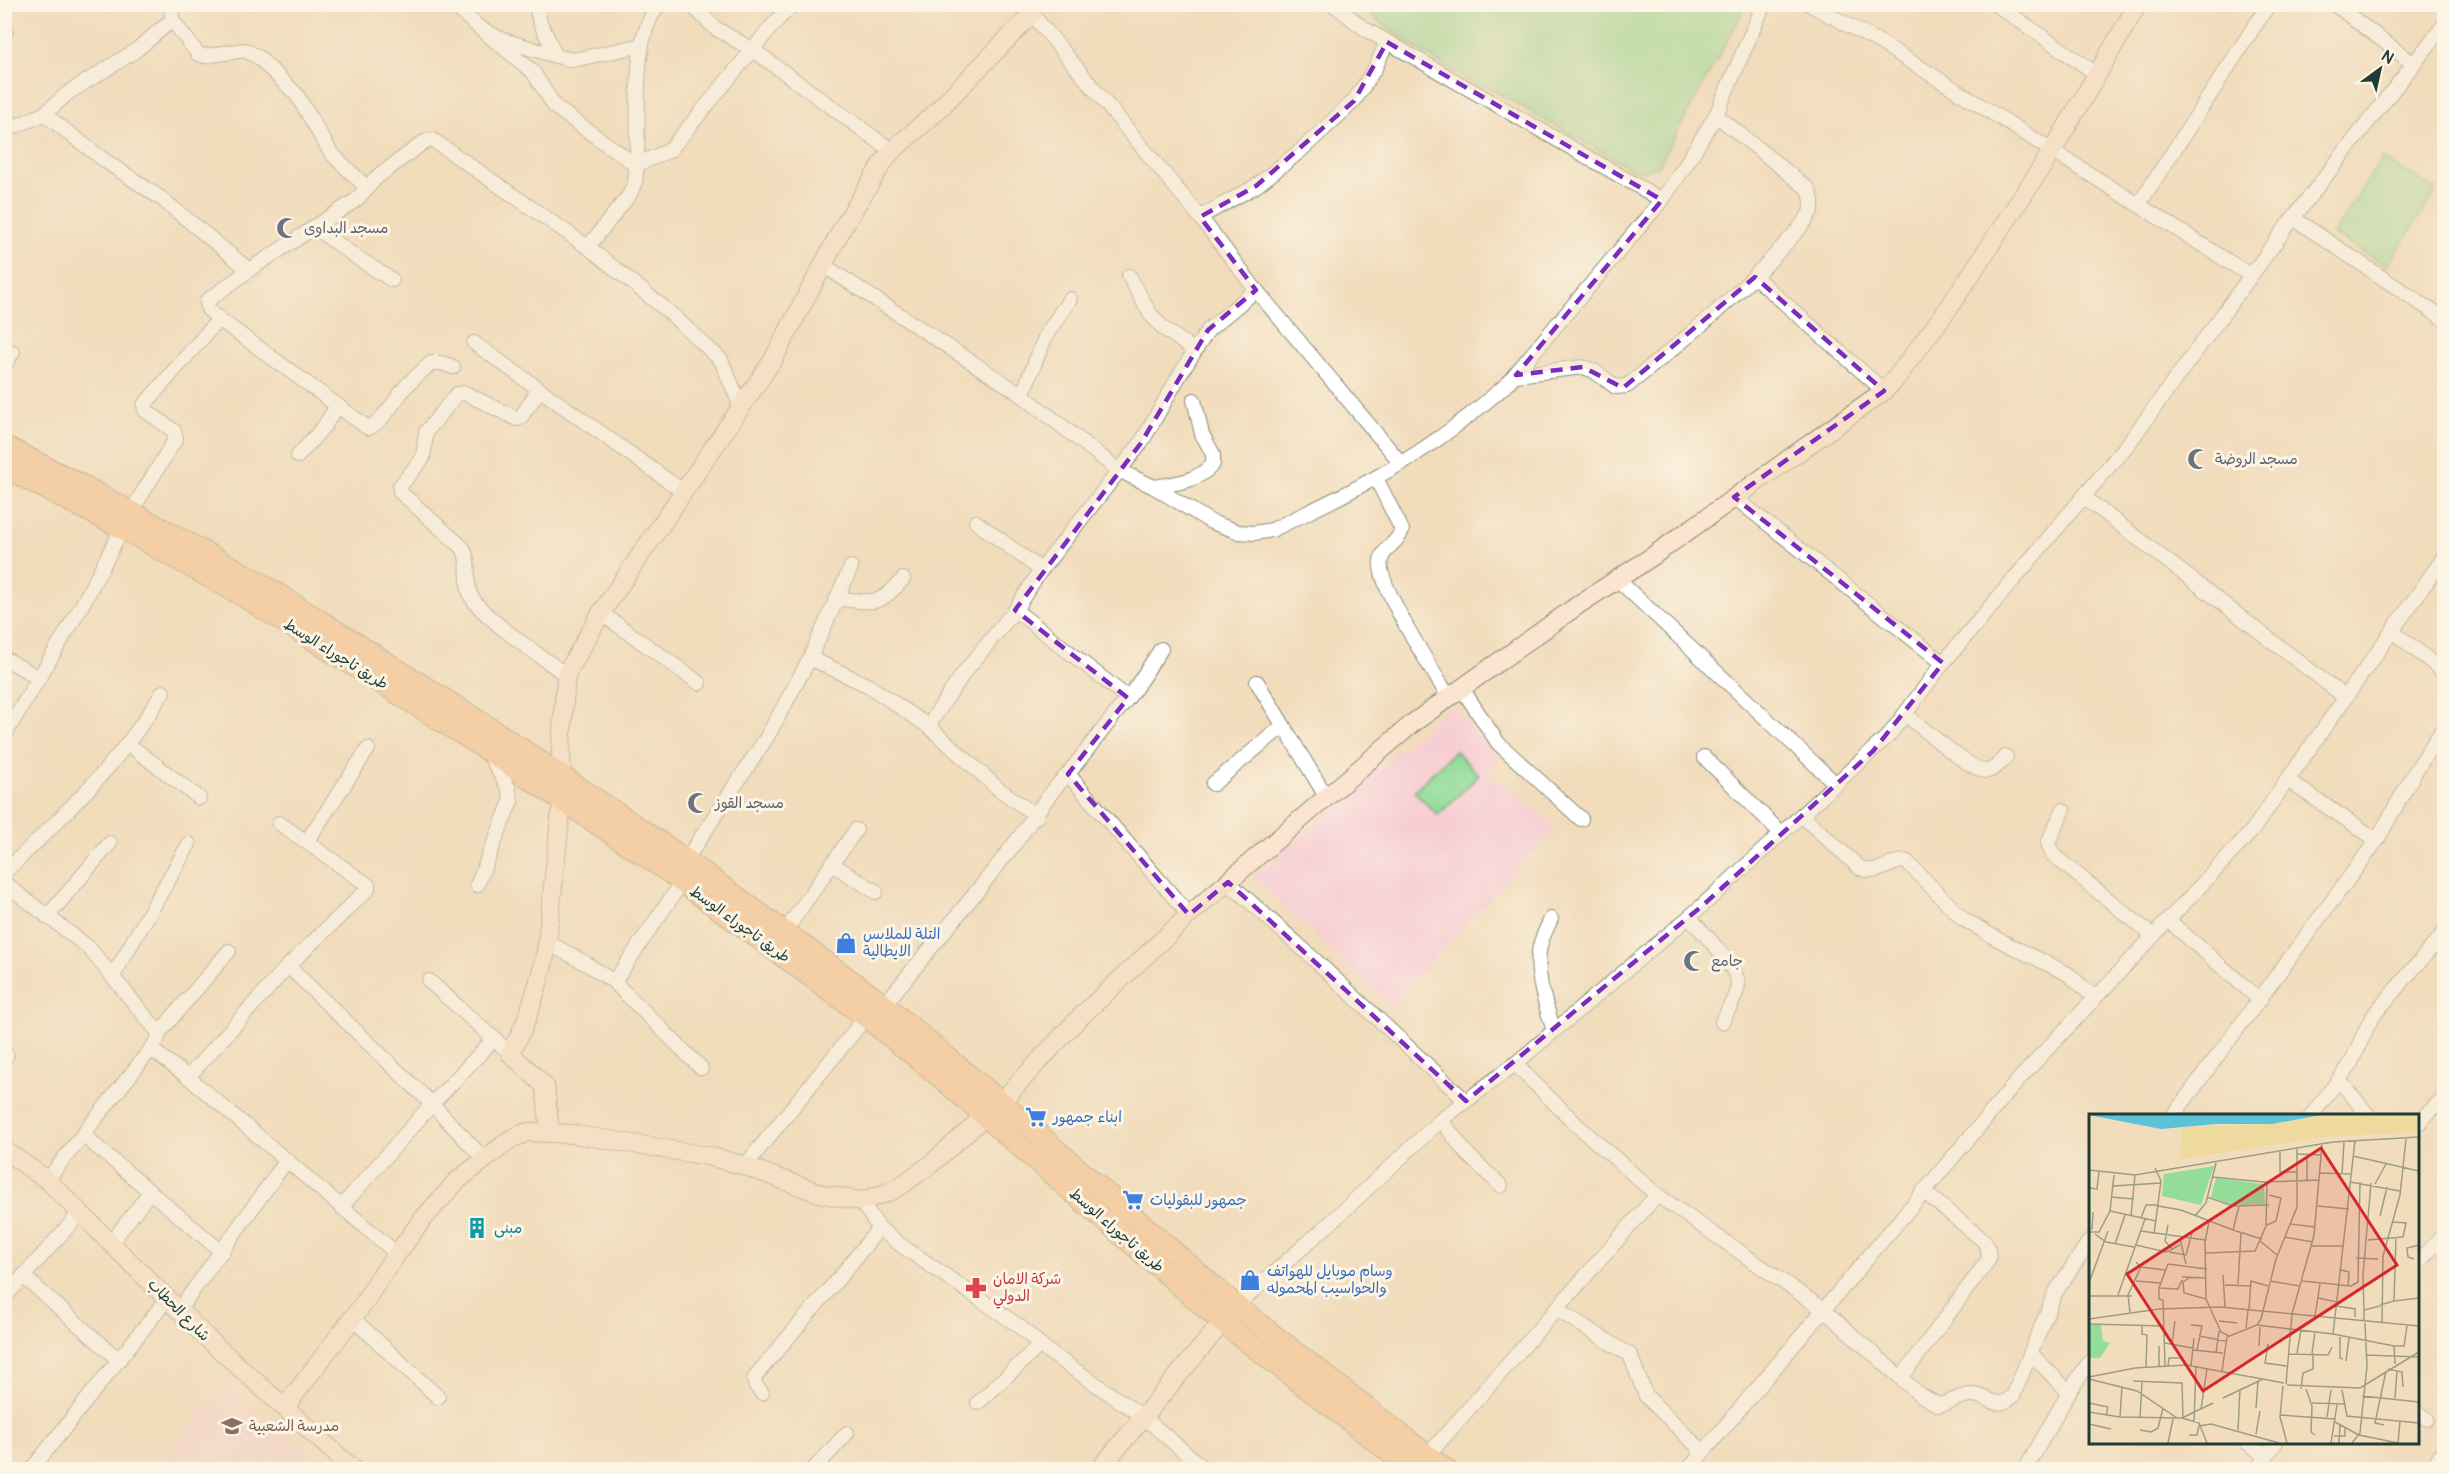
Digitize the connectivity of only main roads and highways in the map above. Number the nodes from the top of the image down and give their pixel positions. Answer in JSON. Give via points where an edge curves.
{"nodes":[{"id":1,"x":4,"y":446,"type":"edge"},
{"id":2,"x":4,"y":467,"type":"edge"},
{"id":3,"x":128,"y":521,"type":"junction"},
{"id":4,"x":994,"y":1108,"type":"junction"},
{"id":5,"x":1420,"y":1462,"type":"edge"},
{"id":6,"x":1446,"y":1470,"type":"edge"}],
"edges":[{"from":1,"to":3,"type":"main road"},
{"from":2,"to":3,"type":"main road","name":"طريق تاجوراء الوسط"},
{"from":3,"to":4,"type":"main road","name":"طريق تاجوراء الوسط","via":[[486,749],[682,882]]},
{"from":3,"to":4,"type":"main road","via":[[255,580],[486,725],[686,860],[884,1005]]},
{"from":4,"to":5,"type":"main road"},
{"from":4,"to":5,"type":"main road","name":"طريق تاجوراء الوسط","via":[[1222,1322]]},
{"from":5,"to":6,"type":"main road"}]}
